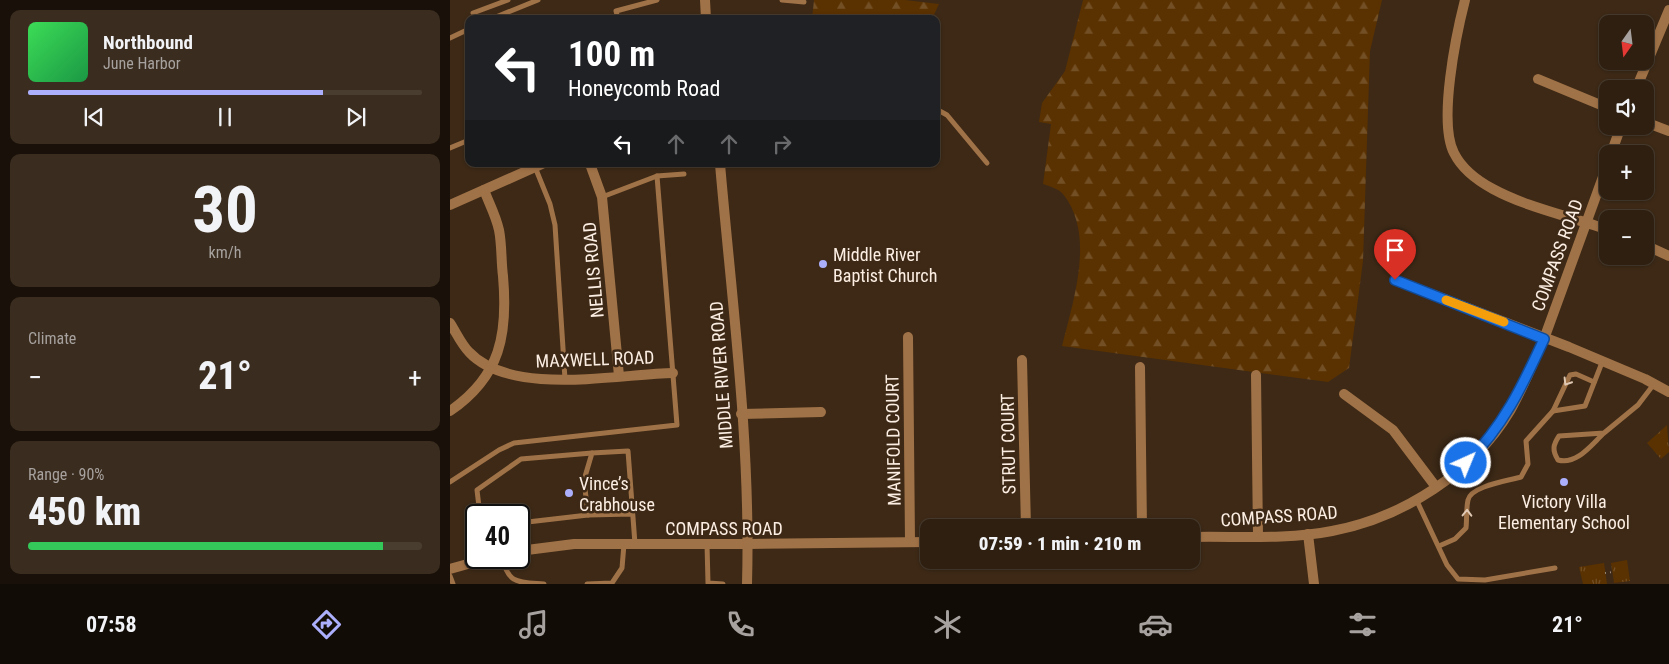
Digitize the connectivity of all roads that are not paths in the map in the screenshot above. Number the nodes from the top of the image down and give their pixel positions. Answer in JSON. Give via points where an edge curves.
{"nodes":[{"id":1,"x":508,"y":0,"type":"edge"},
{"id":2,"x":538,"y":0,"type":"edge"},
{"id":3,"x":657,"y":0,"type":"edge"},
{"id":4,"x":705,"y":0,"type":"edge"},
{"id":5,"x":782,"y":0,"type":"edge"},
{"id":6,"x":1465,"y":0,"type":"edge"},
{"id":7,"x":804,"y":2,"type":"dead end"},
{"id":8,"x":487,"y":8,"type":"junction"},
{"id":9,"x":1669,"y":10,"type":"edge"},
{"id":10,"x":473,"y":14,"type":"dead end"},
{"id":11,"x":489,"y":15,"type":"edge"},
{"id":12,"x":500,"y":15,"type":"edge"},
{"id":13,"x":617,"y":15,"type":"edge"},
{"id":14,"x":706,"y":15,"type":"edge"},
{"id":15,"x":465,"y":31,"type":"edge"},
{"id":16,"x":450,"y":38,"type":"edge"},
{"id":17,"x":1538,"y":79,"type":"dead end"},
{"id":18,"x":1640,"y":80,"type":"edge"},
{"id":19,"x":1599,"y":104,"type":"edge"},
{"id":20,"x":940,"y":111,"type":"edge"},
{"id":21,"x":1654,"y":125,"type":"edge"},
{"id":22,"x":1669,"y":131,"type":"edge"},
{"id":23,"x":465,"y":142,"type":"edge"},
{"id":24,"x":450,"y":148,"type":"edge"},
{"id":25,"x":987,"y":163,"type":"dead end"},
{"id":26,"x":535,"y":167,"type":"edge"},
{"id":27,"x":540,"y":167,"type":"edge"},
{"id":28,"x":591,"y":167,"type":"edge"},
{"id":29,"x":720,"y":167,"type":"edge"},
{"id":30,"x":684,"y":174,"type":"dead end"},
{"id":31,"x":657,"y":176,"type":"junction"},
{"id":32,"x":1599,"y":187,"type":"edge"},
{"id":33,"x":484,"y":190,"type":"junction"},
{"id":34,"x":602,"y":197,"type":"junction"},
{"id":35,"x":450,"y":205,"type":"edge"},
{"id":36,"x":1586,"y":222,"type":"junction"},
{"id":37,"x":1599,"y":227,"type":"edge"},
{"id":38,"x":1654,"y":249,"type":"edge"},
{"id":39,"x":1669,"y":256,"type":"edge"},
{"id":40,"x":1395,"y":280,"type":"dead end"},
{"id":41,"x":450,"y":323,"type":"edge"},
{"id":42,"x":908,"y":337,"type":"dead end"},
{"id":43,"x":1544,"y":339,"type":"junction"},
{"id":44,"x":1022,"y":360,"type":"dead end"},
{"id":45,"x":1603,"y":360,"type":"junction"},
{"id":46,"x":492,"y":367,"type":"junction"},
{"id":47,"x":1140,"y":367,"type":"dead end"},
{"id":48,"x":674,"y":373,"type":"junction"},
{"id":49,"x":1256,"y":375,"type":"dead end"},
{"id":50,"x":619,"y":376,"type":"junction"},
{"id":51,"x":565,"y":379,"type":"junction"},
{"id":52,"x":1594,"y":382,"type":"junction"},
{"id":53,"x":1654,"y":384,"type":"junction"},
{"id":54,"x":1669,"y":392,"type":"edge"},
{"id":55,"x":1344,"y":394,"type":"dead end"},
{"id":56,"x":450,"y":411,"type":"edge"},
{"id":57,"x":1552,"y":411,"type":"junction"},
{"id":58,"x":821,"y":412,"type":"dead end"},
{"id":59,"x":741,"y":414,"type":"junction"},
{"id":60,"x":1604,"y":433,"type":"junction"},
{"id":61,"x":592,"y":453,"type":"junction"},
{"id":62,"x":450,"y":482,"type":"edge"},
{"id":63,"x":1436,"y":487,"type":"junction"},
{"id":64,"x":1416,"y":499,"type":"junction"},
{"id":65,"x":477,"y":504,"type":"edge"},
{"id":66,"x":632,"y":514,"type":"junction"},
{"id":67,"x":588,"y":515,"type":"junction"},
{"id":68,"x":1026,"y":519,"type":"edge"},
{"id":69,"x":1142,"y":519,"type":"edge"},
{"id":70,"x":530,"y":522,"type":"edge"},
{"id":71,"x":1308,"y":534,"type":"junction"},
{"id":72,"x":1258,"y":536,"type":"junction"},
{"id":73,"x":1200,"y":537,"type":"edge"},
{"id":74,"x":910,"y":542,"type":"junction"},
{"id":75,"x":920,"y":542,"type":"edge"},
{"id":76,"x":624,"y":544,"type":"junction"},
{"id":77,"x":635,"y":544,"type":"junction"},
{"id":78,"x":707,"y":544,"type":"junction"},
{"id":79,"x":748,"y":544,"type":"junction"},
{"id":80,"x":1439,"y":546,"type":"junction"},
{"id":81,"x":530,"y":550,"type":"edge"},
{"id":82,"x":465,"y":565,"type":"edge"},
{"id":83,"x":1555,"y":568,"type":"dead end"},
{"id":84,"x":450,"y":569,"type":"edge"},
{"id":85,"x":504,"y":569,"type":"edge"},
{"id":86,"x":450,"y":576,"type":"edge"},
{"id":87,"x":453,"y":584,"type":"edge"},
{"id":88,"x":544,"y":584,"type":"edge"},
{"id":89,"x":587,"y":584,"type":"edge"},
{"id":90,"x":724,"y":584,"type":"edge"},
{"id":91,"x":747,"y":584,"type":"edge"},
{"id":92,"x":1314,"y":584,"type":"edge"}],
"edges":[{"from":1,"to":8,"type":"lane"},
{"from":2,"to":12,"type":"lane"},
{"from":3,"to":13,"type":"lane","via":[[616,11]]},
{"from":4,"to":14,"type":"street"},
{"from":5,"to":7,"type":"lane"},
{"from":6,"to":36,"type":"street","via":[[1447,114],[1454,154],[1468,172],[1495,190]]},
{"from":8,"to":10,"type":"lane"},
{"from":8,"to":11,"type":"lane"},
{"from":9,"to":18,"type":"street"},
{"from":15,"to":16,"type":"lane"},
{"from":17,"to":19,"type":"street"},
{"from":20,"to":25,"type":"lane","via":[[947,115]]},
{"from":21,"to":22,"type":"street"},
{"from":23,"to":24,"type":"lane"},
{"from":26,"to":33,"type":"street"},
{"from":27,"to":51,"type":"lane","via":[[555,225]]},
{"from":28,"to":34,"type":"street","name":"NELLIS ROAD"},
{"from":29,"to":59,"type":"street","name":"MIDDLE RIVER ROAD"},
{"from":30,"to":31,"type":"lane"},
{"from":31,"to":34,"type":"lane"},
{"from":31,"to":48,"type":"lane"},
{"from":32,"to":36,"type":"street","name":"COMPASS ROAD"},
{"from":33,"to":35,"type":"street"},
{"from":33,"to":46,"type":"street","via":[[499,230],[506,310],[501,347]]},
{"from":34,"to":50,"type":"street","name":"NELLIS ROAD"},
{"from":36,"to":37,"type":"street"},
{"from":36,"to":43,"type":"street","name":"COMPASS ROAD"},
{"from":38,"to":39,"type":"street"},
{"from":40,"to":43,"type":"street"},
{"from":41,"to":46,"type":"street","name":"MAXWELL ROAD","via":[[469,352]]},
{"from":42,"to":74,"type":"street","name":"MANIFOLD COURT"},
{"from":43,"to":45,"type":"street"},
{"from":43,"to":63,"type":"street","name":"COMPASS ROAD","via":[[1495,433],[1466,463]]},
{"from":44,"to":68,"type":"street","name":"STRUT COURT"},
{"from":45,"to":52,"type":"lane"},
{"from":45,"to":53,"type":"street"},
{"from":46,"to":51,"type":"street","name":"MAXWELL ROAD","via":[[538,380]]},
{"from":46,"to":56,"type":"street","via":[[478,387]]},
{"from":47,"to":69,"type":"street"},
{"from":48,"to":50,"type":"street","name":"MAXWELL ROAD"},
{"from":48,"to":62,"type":"lane","via":[[677,425],[514,443]]},
{"from":49,"to":72,"type":"street"},
{"from":50,"to":51,"type":"street","name":"MAXWELL ROAD"},
{"from":52,"to":57,"type":"lane","via":[[1585,406]]},
{"from":52,"to":57,"type":"lane","one_way":true,"via":[[1576,374],[1570,375]]},
{"from":53,"to":54,"type":"street"},
{"from":53,"to":60,"type":"lane","via":[[1638,404]]},
{"from":55,"to":63,"type":"street","via":[[1393,430]]},
{"from":80,"to":57,"type":"lane","one_way":true,"via":[[1455,539],[1466,528],[1468,498],[1472,492],[1520,477],[1528,464],[1526,441]]},
{"from":58,"to":59,"type":"street"},
{"from":59,"to":79,"type":"street","name":"MIDDLE RIVER ROAD"},
{"from":60,"to":60,"type":"lane","via":[[1559,436],[1553,452],[1558,460],[1565,462],[1577,458]]},
{"from":61,"to":65,"type":"lane","via":[[521,459],[477,490]]},
{"from":61,"to":66,"type":"lane","via":[[628,451]]},
{"from":61,"to":67,"type":"lane","via":[[584,480]]},
{"from":63,"to":64,"type":"street","name":"COMPASS ROAD"},
{"from":64,"to":71,"type":"street","name":"COMPASS ROAD","via":[[1365,523]]},
{"from":64,"to":80,"type":"lane"},
{"from":66,"to":67,"type":"lane"},
{"from":66,"to":77,"type":"lane"},
{"from":67,"to":70,"type":"lane"},
{"from":71,"to":72,"type":"street","name":"COMPASS ROAD"},
{"from":71,"to":92,"type":"street"},
{"from":72,"to":73,"type":"street","name":"COMPASS ROAD"},
{"from":74,"to":75,"type":"street","name":"COMPASS ROAD"},
{"from":74,"to":79,"type":"street","name":"COMPASS ROAD"},
{"from":76,"to":77,"type":"street","name":"COMPASS ROAD"},
{"from":76,"to":81,"type":"street","name":"COMPASS ROAD","via":[[574,544]]},
{"from":76,"to":89,"type":"lane","via":[[622,568],[612,583]]},
{"from":77,"to":78,"type":"street","name":"COMPASS ROAD"},
{"from":78,"to":79,"type":"street","name":"COMPASS ROAD"},
{"from":78,"to":90,"type":"lane","via":[[708,583]]},
{"from":79,"to":91,"type":"street","name":"MIDDLE RIVER ROAD"},
{"from":80,"to":83,"type":"lane","via":[[1452,573],[1464,580],[1484,580]]},
{"from":82,"to":84,"type":"street"},
{"from":85,"to":88,"type":"lane","via":[[514,582]]},
{"from":86,"to":87,"type":"lane"}]}
